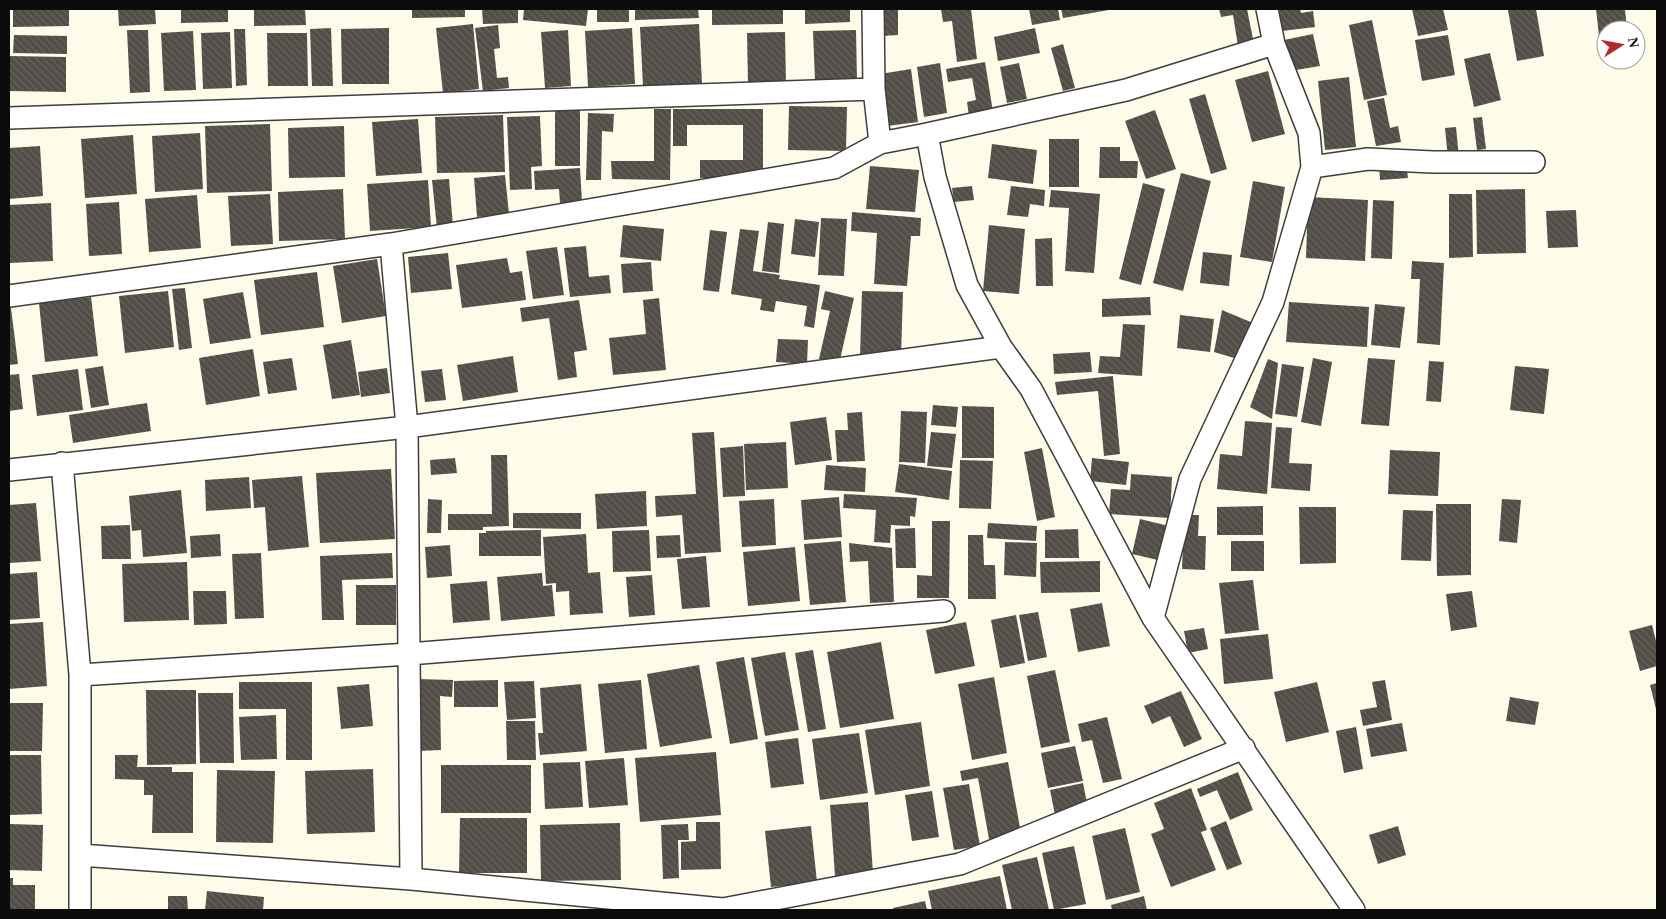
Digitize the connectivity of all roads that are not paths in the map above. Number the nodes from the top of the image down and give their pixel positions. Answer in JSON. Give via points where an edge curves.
{"nodes":[{"id":1,"x":873,"y":9,"type":"edge"},
{"id":2,"x":1267,"y":9,"type":"edge"},
{"id":3,"x":1274,"y":44,"type":"junction"},
{"id":4,"x":874,"y":89,"type":"junction"},
{"id":5,"x":9,"y":118,"type":"edge"},
{"id":6,"x":926,"y":134,"type":"junction"},
{"id":7,"x":880,"y":143,"type":"junction"},
{"id":8,"x":1534,"y":162,"type":"dead end"},
{"id":9,"x":1312,"y":167,"type":"junction"},
{"id":10,"x":391,"y":244,"type":"junction"},
{"id":11,"x":9,"y":296,"type":"edge"},
{"id":12,"x":1001,"y":347,"type":"junction"},
{"id":13,"x":407,"y":427,"type":"junction"},
{"id":14,"x":62,"y":463,"type":"junction"},
{"id":15,"x":9,"y":470,"type":"edge"},
{"id":16,"x":944,"y":611,"type":"dead end"},
{"id":17,"x":1153,"y":618,"type":"junction"},
{"id":18,"x":409,"y":654,"type":"junction"},
{"id":19,"x":80,"y":674,"type":"junction"},
{"id":20,"x":1244,"y":748,"type":"junction"},
{"id":21,"x":80,"y":855,"type":"junction"},
{"id":22,"x":411,"y":879,"type":"junction"},
{"id":23,"x":80,"y":910,"type":"edge"},
{"id":24,"x":1354,"y":910,"type":"edge"}],
"edges":[{"from":1,"to":4,"type":"street"},
{"from":2,"to":3,"type":"street"},
{"from":3,"to":6,"type":"street","via":[[1126,90]]},
{"from":3,"to":9,"type":"street","via":[[1310,133]]},
{"from":4,"to":5,"type":"street"},
{"from":4,"to":7,"type":"street"},
{"from":6,"to":7,"type":"street"},
{"from":6,"to":12,"type":"street","via":[[935,178],[967,285]]},
{"from":7,"to":10,"type":"street","via":[[834,168]]},
{"from":8,"to":9,"type":"street","via":[[1368,159]]},
{"from":9,"to":17,"type":"street","via":[[1272,302],[1190,479]]},
{"from":10,"to":11,"type":"street"},
{"from":10,"to":13,"type":"street"},
{"from":12,"to":13,"type":"street"},
{"from":12,"to":17,"type":"street","via":[[1032,390]]},
{"from":13,"to":14,"type":"street"},
{"from":13,"to":18,"type":"street"},
{"from":14,"to":15,"type":"street"},
{"from":14,"to":19,"type":"street"},
{"from":16,"to":18,"type":"street"},
{"from":17,"to":20,"type":"street"},
{"from":18,"to":19,"type":"street"},
{"from":18,"to":22,"type":"street"},
{"from":19,"to":21,"type":"street"},
{"from":20,"to":22,"type":"street","via":[[960,864],[723,909]]},
{"from":20,"to":24,"type":"street"},
{"from":21,"to":22,"type":"street"},
{"from":21,"to":23,"type":"street"}]}
